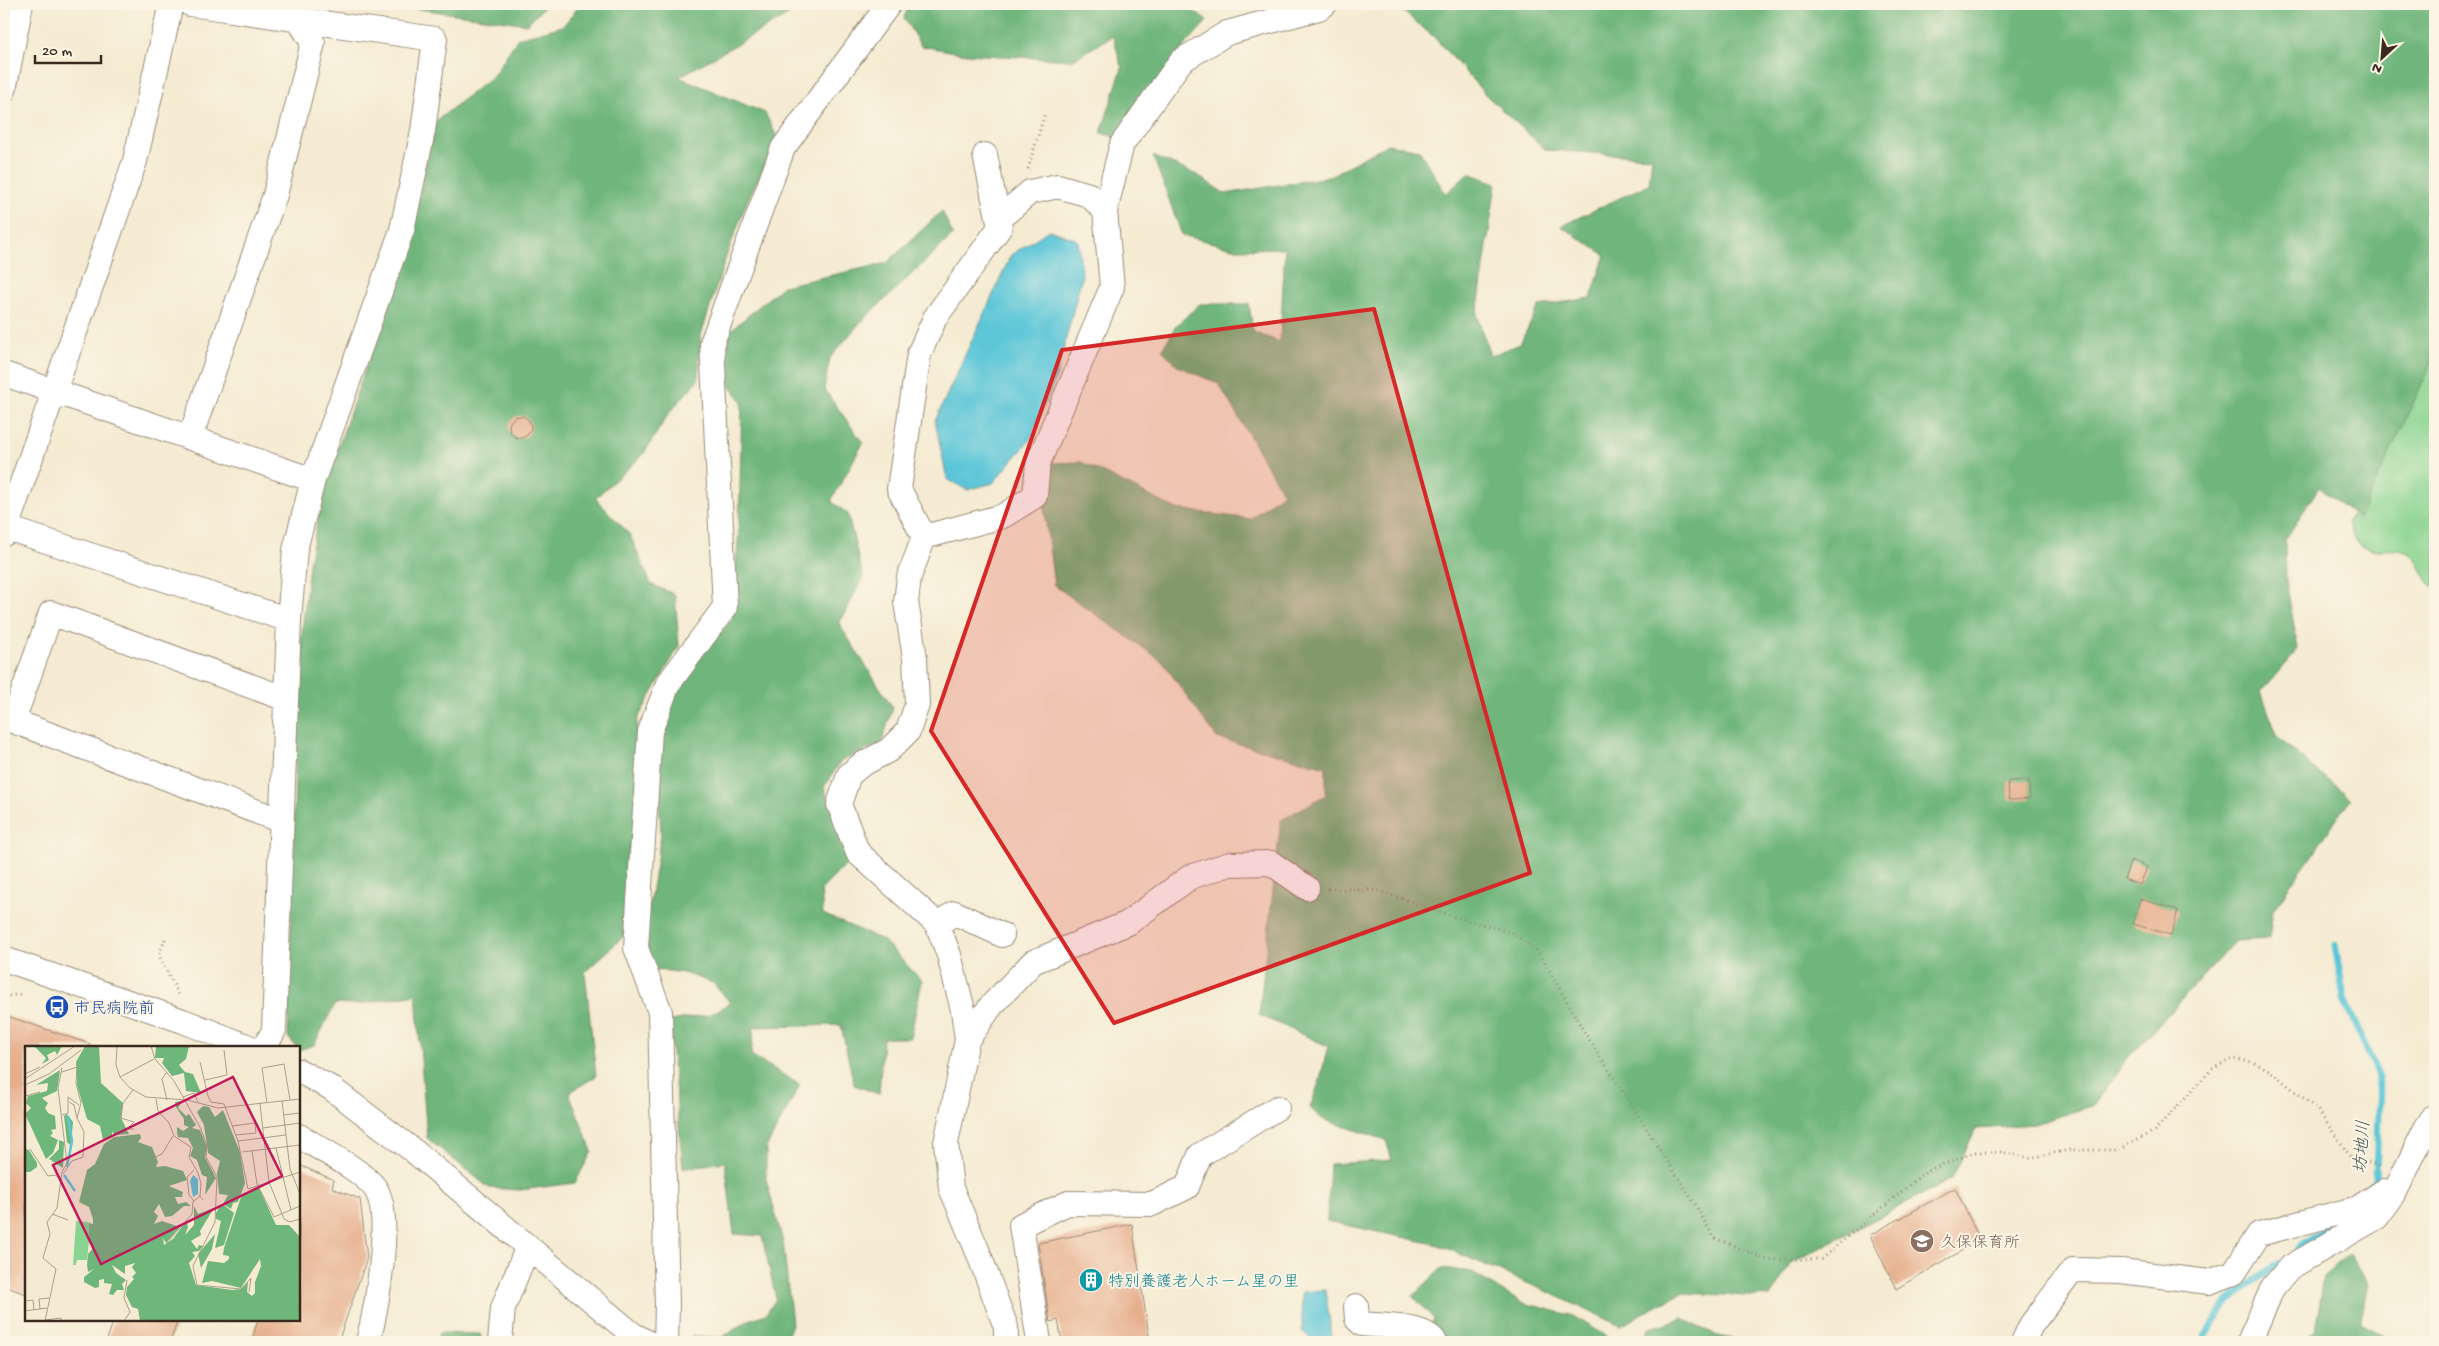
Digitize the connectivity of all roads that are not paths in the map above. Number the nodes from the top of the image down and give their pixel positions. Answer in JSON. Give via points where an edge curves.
{"nodes":[{"id":1,"x":21,"y":4,"type":"edge"},
{"id":2,"x":171,"y":4,"type":"edge"},
{"id":3,"x":190,"y":4,"type":"edge"},
{"id":4,"x":889,"y":4,"type":"edge"},
{"id":5,"x":1325,"y":4,"type":"edge"},
{"id":6,"x":298,"y":11,"type":"edge"},
{"id":7,"x":4,"y":90,"type":"edge"},
{"id":8,"x":985,"y":155,"type":"dead end"},
{"id":9,"x":1105,"y":211,"type":"junction"},
{"id":10,"x":998,"y":215,"type":"junction"},
{"id":11,"x":4,"y":374,"type":"edge"},
{"id":12,"x":55,"y":392,"type":"junction"},
{"id":13,"x":190,"y":438,"type":"junction"},
{"id":14,"x":313,"y":480,"type":"junction"},
{"id":15,"x":5,"y":530,"type":"edge"},
{"id":16,"x":924,"y":537,"type":"junction"},
{"id":17,"x":289,"y":620,"type":"junction"},
{"id":18,"x":286,"y":699,"type":"junction"},
{"id":19,"x":282,"y":821,"type":"junction"},
{"id":20,"x":1307,"y":888,"type":"road end"},
{"id":21,"x":937,"y":924,"type":"junction"},
{"id":22,"x":1002,"y":935,"type":"dead end"},
{"id":23,"x":4,"y":959,"type":"edge"},
{"id":24,"x":967,"y":1040,"type":"junction"},
{"id":25,"x":246,"y":1046,"type":"edge"},
{"id":26,"x":266,"y":1046,"type":"edge"},
{"id":27,"x":300,"y":1072,"type":"edge"},
{"id":28,"x":1277,"y":1108,"type":"dead end"},
{"id":29,"x":2432,"y":1130,"type":"edge"},
{"id":30,"x":300,"y":1137,"type":"edge"},
{"id":31,"x":2394,"y":1194,"type":"junction"},
{"id":32,"x":528,"y":1246,"type":"junction"},
{"id":33,"x":1356,"y":1306,"type":"dead end"},
{"id":34,"x":368,"y":1342,"type":"edge"},
{"id":35,"x":500,"y":1342,"type":"edge"},
{"id":36,"x":647,"y":1342,"type":"edge"},
{"id":37,"x":666,"y":1342,"type":"edge"},
{"id":38,"x":1006,"y":1342,"type":"edge"},
{"id":39,"x":1039,"y":1342,"type":"edge"},
{"id":40,"x":1435,"y":1342,"type":"edge"},
{"id":41,"x":2024,"y":1342,"type":"edge"},
{"id":42,"x":2249,"y":1342,"type":"edge"}],
"edges":[{"from":1,"to":7,"type":"street"},
{"from":2,"to":12,"type":"street","via":[[135,160]]},
{"from":3,"to":6,"type":"street"},
{"from":4,"to":37,"type":"street","via":[[783,148],[712,343],[725,607],[668,684],[650,731],[636,948],[660,1012]]},
{"from":5,"to":9,"type":"street","via":[[1227,33],[1180,61],[1122,144]]},
{"from":6,"to":13,"type":"street","via":[[314,43],[275,194]]},
{"from":6,"to":14,"type":"street","via":[[435,39],[423,131],[402,230]]},
{"from":8,"to":10,"type":"street"},
{"from":9,"to":10,"type":"street","via":[[1089,196],[1058,186],[1030,192],[1007,212]]},
{"from":9,"to":16,"type":"street","via":[[1112,287],[1038,463],[1035,496],[1004,516]]},
{"from":10,"to":16,"type":"street","via":[[1000,227],[935,318],[919,354],[899,489]]},
{"from":11,"to":12,"type":"street"},
{"from":12,"to":13,"type":"street"},
{"from":12,"to":15,"type":"street"},
{"from":13,"to":14,"type":"street"},
{"from":14,"to":17,"type":"street","via":[[295,550]]},
{"from":15,"to":17,"type":"street"},
{"from":16,"to":21,"type":"street","via":[[909,577],[906,602],[918,705],[908,731],[889,750],[860,765],[849,775],[838,804],[858,853]]},
{"from":17,"to":18,"type":"street"},
{"from":18,"to":19,"type":"street"},
{"from":18,"to":19,"type":"street","via":[[51,613],[13,721]]},
{"from":19,"to":26,"type":"street","via":[[274,1030]]},
{"from":20,"to":24,"type":"street","via":[[1272,863],[1230,864],[1190,877],[1128,923],[1033,962],[991,1006]]},
{"from":21,"to":22,"type":"street","via":[[955,913]]},
{"from":21,"to":24,"type":"street","via":[[949,955]]},
{"from":23,"to":25,"type":"street"},
{"from":24,"to":38,"type":"street","via":[[946,1143],[951,1188],[1006,1327]]},
{"from":27,"to":32,"type":"street","via":[[331,1088],[415,1152]]},
{"from":28,"to":39,"type":"street","via":[[1200,1155],[1187,1187],[1152,1204],[1068,1203],[1021,1225]]},
{"from":29,"to":31,"type":"street","via":[[2411,1160]]},
{"from":30,"to":34,"type":"street","via":[[359,1174],[375,1188],[381,1206],[383,1264],[377,1309]]},
{"from":31,"to":41,"type":"street","via":[[2384,1191],[2358,1208],[2259,1234],[2234,1273],[2209,1282],[2121,1271],[2073,1270],[2031,1325]]},
{"from":31,"to":42,"type":"street","via":[[2377,1217],[2289,1268],[2273,1287]]},
{"from":32,"to":35,"type":"street","via":[[504,1308]]},
{"from":32,"to":36,"type":"street","via":[[632,1334]]},
{"from":33,"to":40,"type":"street","via":[[1362,1324],[1421,1330],[1432,1336]]}]}
